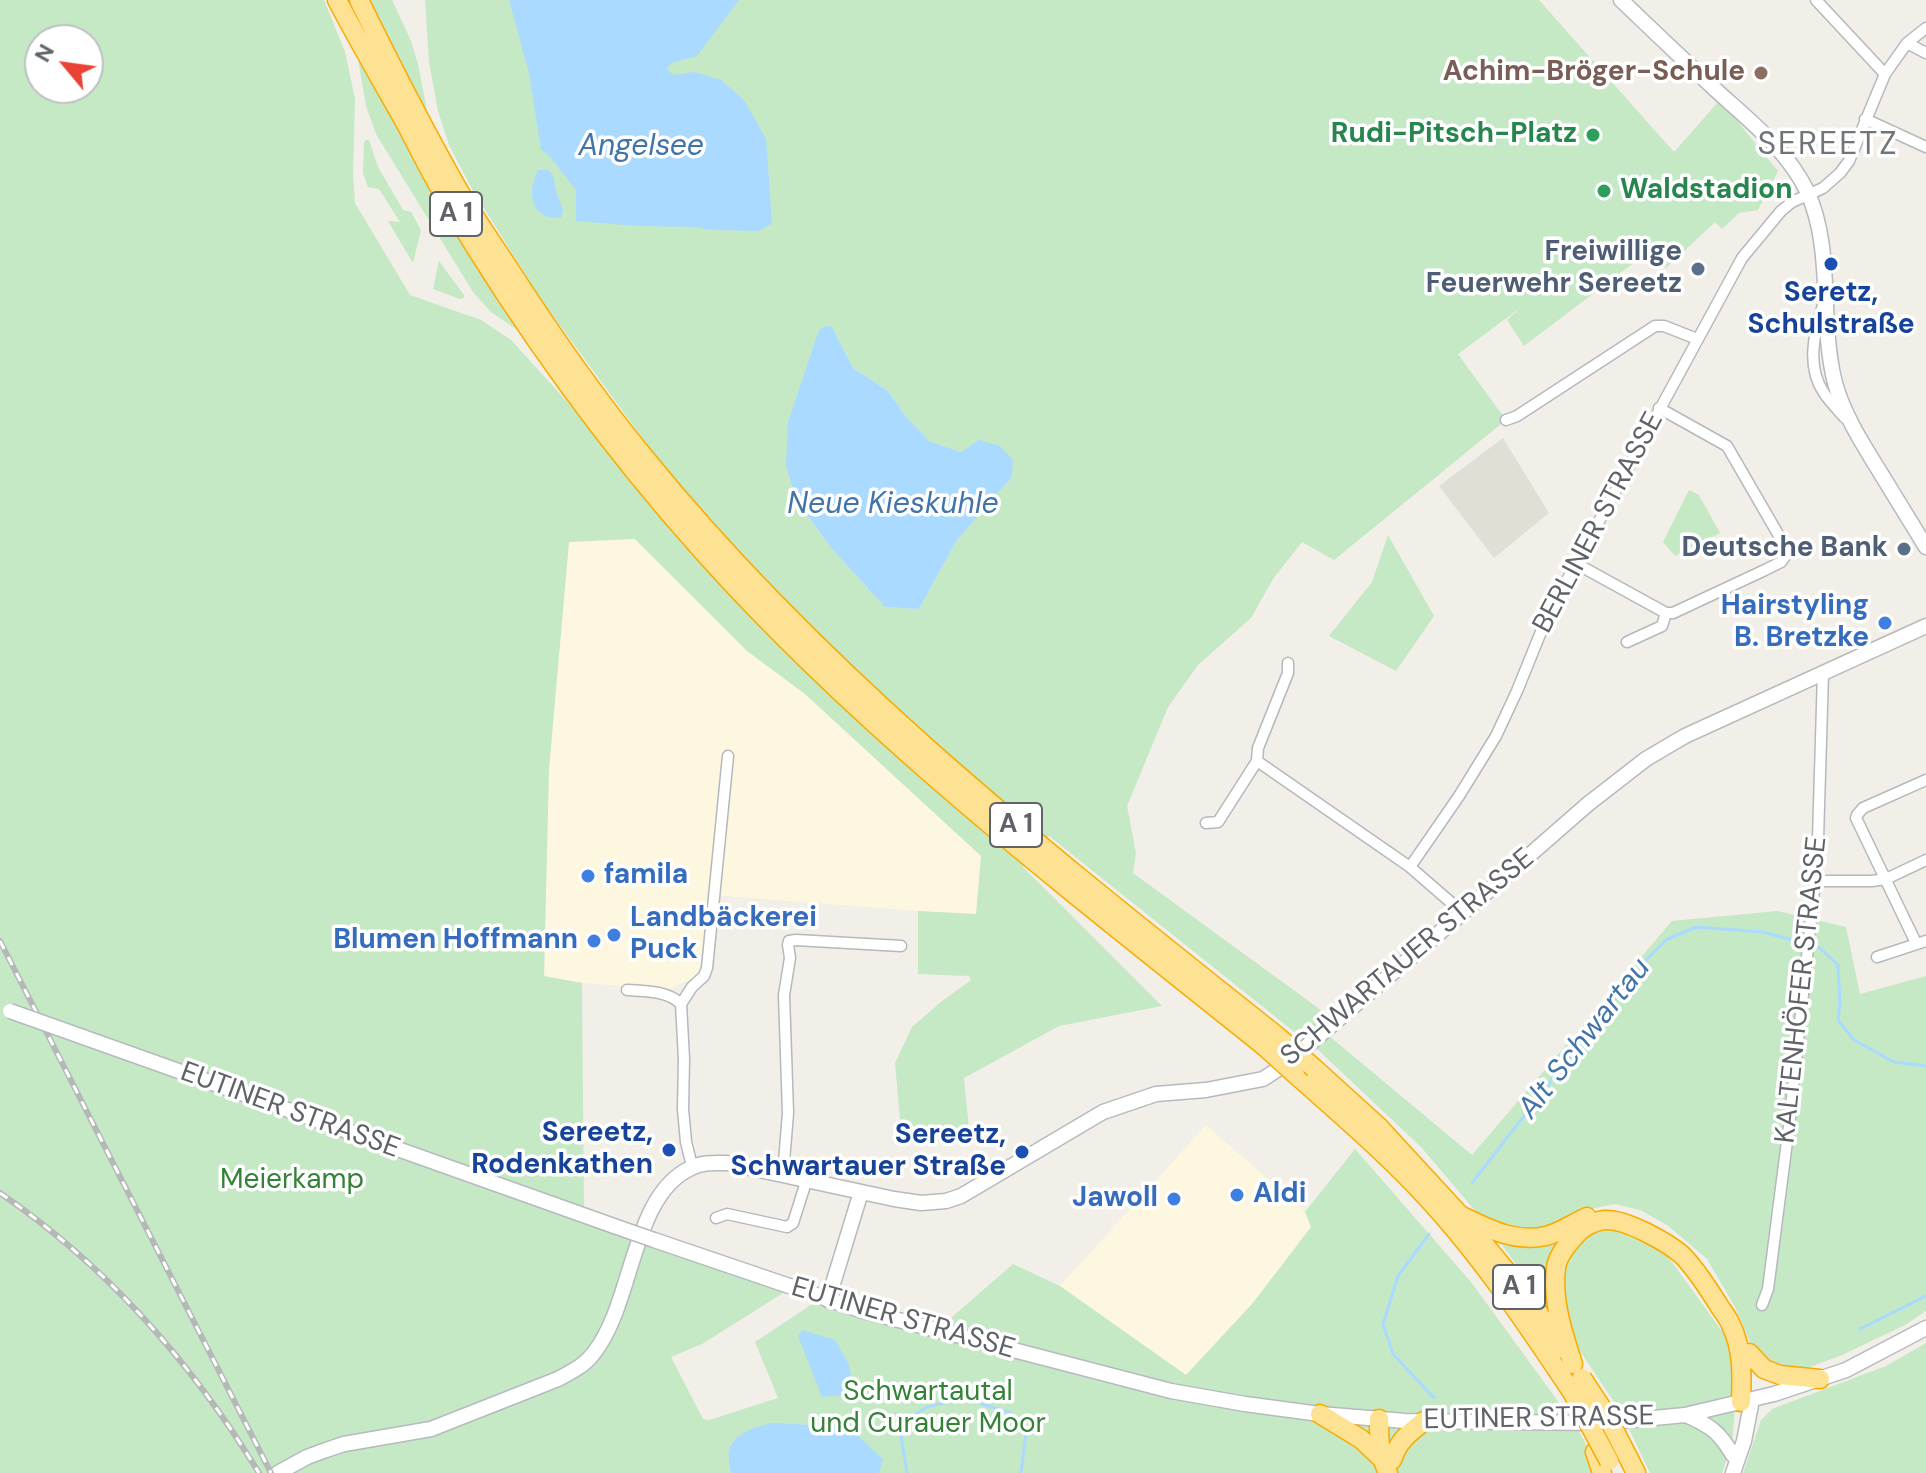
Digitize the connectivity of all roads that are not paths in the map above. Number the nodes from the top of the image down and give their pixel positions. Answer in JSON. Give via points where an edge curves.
{"nodes":[{"id":1,"x":337,"y":0,"type":"edge"},
{"id":2,"x":359,"y":0,"type":"edge"},
{"id":3,"x":1621,"y":0,"type":"edge"},
{"id":4,"x":1816,"y":0,"type":"edge"},
{"id":5,"x":1926,"y":28,"type":"edge"},
{"id":6,"x":1907,"y":43,"type":"junction"},
{"id":7,"x":1926,"y":53,"type":"edge"},
{"id":8,"x":1885,"y":74,"type":"junction"},
{"id":9,"x":1865,"y":119,"type":"junction"},
{"id":10,"x":1926,"y":147,"type":"edge"},
{"id":11,"x":1808,"y":194,"type":"junction"},
{"id":12,"x":1697,"y":339,"type":"junction"},
{"id":13,"x":1659,"y":408,"type":"junction"},
{"id":14,"x":1506,"y":420,"type":"dead end"},
{"id":15,"x":1926,"y":547,"type":"edge"},
{"id":16,"x":1575,"y":563,"type":"junction"},
{"id":17,"x":768,"y":609,"type":"junction"},
{"id":18,"x":1666,"y":613,"type":"junction"},
{"id":19,"x":1926,"y":626,"type":"edge"},
{"id":20,"x":1627,"y":642,"type":"dead end"},
{"id":21,"x":1288,"y":663,"type":"dead end"},
{"id":22,"x":1823,"y":673,"type":"junction"},
{"id":23,"x":728,"y":756,"type":"dead end"},
{"id":24,"x":1257,"y":761,"type":"junction"},
{"id":25,"x":1926,"y":780,"type":"edge"},
{"id":26,"x":1206,"y":823,"type":"dead end"},
{"id":27,"x":1926,"y":860,"type":"edge"},
{"id":28,"x":1410,"y":867,"type":"junction"},
{"id":29,"x":1886,"y":879,"type":"junction"},
{"id":30,"x":1815,"y":881,"type":"junction"},
{"id":31,"x":1463,"y":913,"type":"junction"},
{"id":32,"x":1921,"y":942,"type":"edge"},
{"id":33,"x":901,"y":946,"type":"dead end"},
{"id":34,"x":1877,"y":957,"type":"dead end"},
{"id":35,"x":627,"y":990,"type":"dead end"},
{"id":36,"x":681,"y":1004,"type":"junction"},
{"id":37,"x":5,"y":1009,"type":"edge"},
{"id":38,"x":1270,"y":1041,"type":"junction"},
{"id":39,"x":692,"y":1166,"type":"junction"},
{"id":40,"x":783,"y":1174,"type":"junction"},
{"id":41,"x":807,"y":1179,"type":"junction"},
{"id":42,"x":861,"y":1192,"type":"junction"},
{"id":43,"x":1460,"y":1215,"type":"junction"},
{"id":44,"x":716,"y":1218,"type":"dead end"},
{"id":45,"x":828,"y":1300,"type":"junction"},
{"id":46,"x":1762,"y":1305,"type":"dead end"},
{"id":47,"x":1926,"y":1328,"type":"edge"},
{"id":48,"x":1749,"y":1353,"type":"junction"},
{"id":49,"x":1820,"y":1379,"type":"junction"},
{"id":50,"x":1573,"y":1383,"type":"junction"},
{"id":51,"x":1747,"y":1401,"type":"junction"},
{"id":52,"x":1320,"y":1414,"type":"junction"},
{"id":53,"x":1685,"y":1415,"type":"junction"},
{"id":54,"x":1384,"y":1419,"type":"junction"},
{"id":55,"x":1424,"y":1421,"type":"junction"},
{"id":56,"x":1733,"y":1455,"type":"junction"},
{"id":57,"x":1605,"y":1465,"type":"edge"},
{"id":58,"x":1389,"y":1466,"type":"edge"},
{"id":59,"x":278,"y":1473,"type":"edge"},
{"id":60,"x":1636,"y":1473,"type":"edge"},
{"id":61,"x":1732,"y":1473,"type":"edge"}],
"edges":[{"from":1,"to":17,"type":"highway","number":"A 1","via":[[446,199],[591,416],[706,555]]},
{"from":2,"to":17,"type":"highway","number":"A 1","via":[[462,196],[534,308],[606,409]]},
{"from":3,"to":11,"type":"main road","via":[[1773,142]]},
{"from":4,"to":8,"type":"street"},
{"from":5,"to":6,"type":"street","name":"BERLINER STRASSE"},
{"from":6,"to":7,"type":"street"},
{"from":6,"to":8,"type":"street","name":"BERLINER STRASSE"},
{"from":8,"to":9,"type":"street","name":"BERLINER STRASSE"},
{"from":9,"to":10,"type":"street"},
{"from":9,"to":11,"type":"street","name":"BERLINER STRASSE","via":[[1840,173]]},
{"from":11,"to":12,"type":"street","name":"BERLINER STRASSE","via":[[1781,211],[1742,258]]},
{"from":11,"to":15,"type":"main road","via":[[1824,257],[1835,384],[1851,425]]},
{"from":12,"to":13,"type":"street","name":"BERLINER STRASSE"},
{"from":12,"to":14,"type":"street","via":[[1655,326]]},
{"from":13,"to":16,"type":"street","name":"BERLINER STRASSE"},
{"from":13,"to":18,"type":"street","via":[[1727,446],[1786,555],[1765,570]]},
{"from":16,"to":18,"type":"street"},
{"from":16,"to":28,"type":"street","name":"BERLINER STRASSE","via":[[1496,736]]},
{"from":17,"to":38,"type":"highway","number":"A 1"},
{"from":18,"to":20,"type":"street","via":[[1662,626]]},
{"from":19,"to":22,"type":"main road","name":"SCHWARTAUER STRASSE"},
{"from":21,"to":24,"type":"street"},
{"from":22,"to":30,"type":"street","name":"KALTENHÖFER STRASSE"},
{"from":22,"to":31,"type":"main road","name":"SCHWARTAUER STRASSE","via":[[1646,759]]},
{"from":23,"to":36,"type":"street","via":[[707,968]]},
{"from":24,"to":26,"type":"street","via":[[1218,822]]},
{"from":24,"to":28,"type":"street"},
{"from":25,"to":29,"type":"street","via":[[1857,815]]},
{"from":27,"to":29,"type":"street"},
{"from":28,"to":31,"type":"street"},
{"from":29,"to":30,"type":"street"},
{"from":29,"to":32,"type":"street"},
{"from":30,"to":46,"type":"street","name":"KALTENHÖFER STRASSE","via":[[1789,1126]]},
{"from":31,"to":42,"type":"main road","name":"SCHWARTAUER STRASSE","via":[[1263,1079],[1126,1103],[946,1201],[921,1203]]},
{"from":32,"to":34,"type":"street"},
{"from":33,"to":40,"type":"street","via":[[789,941]]},
{"from":35,"to":36,"type":"street","via":[[675,998]]},
{"from":36,"to":39,"type":"street","via":[[683,1109]]},
{"from":37,"to":45,"type":"main road","name":"EUTINER STRASSE","bridge":true},
{"from":38,"to":43,"type":"highway","number":"A 1","bridge":true,"via":[[1314,1068],[1379,1127]]},
{"from":38,"to":50,"type":"highway","number":"A 1","bridge":true,"via":[[1295,1074],[1429,1200]]},
{"from":39,"to":40,"type":"main road","name":"SCHWARTAUER STRASSE","via":[[727,1163]]},
{"from":39,"to":59,"type":"main road","via":[[656,1198],[605,1337],[586,1362],[558,1379],[431,1429],[344,1444]]},
{"from":40,"to":41,"type":"main road","name":"SCHWARTAUER STRASSE"},
{"from":41,"to":42,"type":"main road","name":"SCHWARTAUER STRASSE"},
{"from":41,"to":44,"type":"street","via":[[787,1227],[727,1214]]},
{"from":42,"to":45,"type":"main road"},
{"from":43,"to":48,"type":"highway","via":[[1498,1234],[1525,1237],[1547,1236],[1605,1214],[1650,1226],[1704,1268]]},
{"from":43,"to":50,"type":"highway","number":"A 1","via":[[1527,1296]]},
{"from":45,"to":52,"type":"main road","name":"EUTINER STRASSE","via":[[1171,1391]]},
{"from":47,"to":49,"type":"main road","name":"EUTINER STRASSE"},
{"from":48,"to":49,"type":"highway","via":[[1764,1369],[1780,1375]]},
{"from":48,"to":51,"type":"highway","via":[[1753,1377]]},
{"from":49,"to":51,"type":"main road","name":"EUTINER STRASSE"},
{"from":50,"to":51,"type":"highway","via":[[1556,1296],[1556,1265],[1577,1233],[1605,1220],[1646,1233],[1699,1273],[1731,1324]]},
{"from":50,"to":57,"type":"highway","number":"A 1","bridge":true},
{"from":50,"to":60,"type":"highway","number":"A 1","bridge":true,"via":[[1607,1416]]},
{"from":51,"to":53,"type":"main road","name":"EUTINER STRASSE"},
{"from":51,"to":56,"type":"main road"},
{"from":51,"to":61,"type":"main road","via":[[1744,1441]]},
{"from":52,"to":54,"type":"main road","name":"EUTINER STRASSE"},
{"from":52,"to":58,"type":"highway","via":[[1361,1439]]},
{"from":53,"to":55,"type":"main road","name":"EUTINER STRASSE","via":[[1602,1423]]},
{"from":53,"to":56,"type":"main road","via":[[1716,1431]]},
{"from":54,"to":55,"type":"main road","name":"EUTINER STRASSE"},
{"from":54,"to":58,"type":"highway","via":[[1378,1444]]},
{"from":55,"to":58,"type":"highway","via":[[1402,1439]]},
{"from":56,"to":61,"type":"main road"}]}
